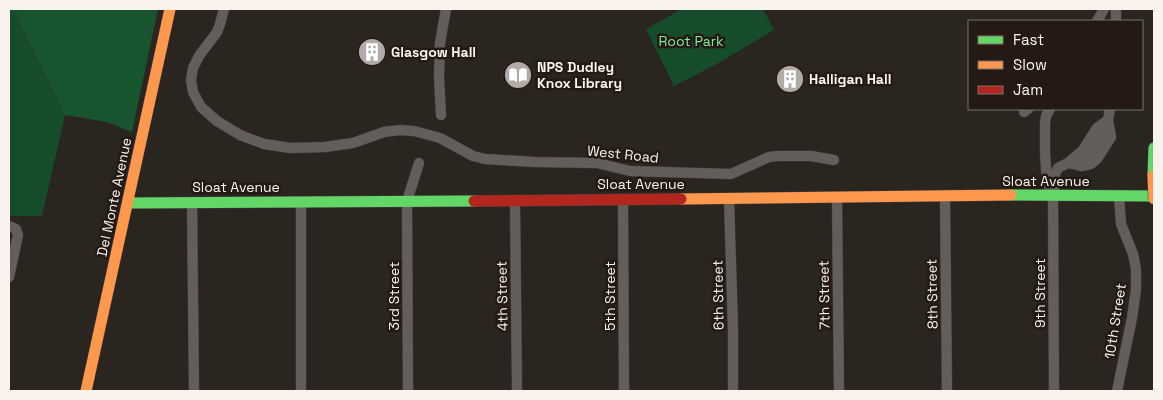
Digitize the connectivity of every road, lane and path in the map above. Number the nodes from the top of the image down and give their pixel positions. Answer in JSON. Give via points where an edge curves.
{"nodes":[{"id":1,"x":170,"y":9,"type":"edge"},
{"id":2,"x":224,"y":9,"type":"edge"},
{"id":3,"x":446,"y":9,"type":"edge"},
{"id":4,"x":1104,"y":9,"type":"edge"},
{"id":5,"x":1098,"y":20,"type":"edge"},
{"id":6,"x":1049,"y":110,"type":"edge"},
{"id":7,"x":1110,"y":110,"type":"edge"},
{"id":8,"x":441,"y":115,"type":"dead end"},
{"id":9,"x":1108,"y":120,"type":"junction"},
{"id":10,"x":1154,"y":148,"type":"edge"},
{"id":11,"x":834,"y":160,"type":"dead end"},
{"id":12,"x":419,"y":162,"type":"dead end"},
{"id":13,"x":1068,"y":163,"type":"junction"},
{"id":14,"x":1053,"y":195,"type":"junction"},
{"id":15,"x":1119,"y":196,"type":"junction"},
{"id":16,"x":945,"y":197,"type":"junction"},
{"id":17,"x":837,"y":198,"type":"junction"},
{"id":18,"x":1154,"y":198,"type":"edge"},
{"id":19,"x":730,"y":199,"type":"junction"},
{"id":20,"x":515,"y":200,"type":"junction"},
{"id":21,"x":624,"y":200,"type":"junction"},
{"id":22,"x":407,"y":201,"type":"junction"},
{"id":23,"x":192,"y":202,"type":"junction"},
{"id":24,"x":301,"y":202,"type":"junction"},
{"id":25,"x":128,"y":203,"type":"junction"},
{"id":26,"x":9,"y":226,"type":"edge"},
{"id":27,"x":12,"y":245,"type":"edge"},
{"id":28,"x":9,"y":277,"type":"edge"},
{"id":29,"x":86,"y":391,"type":"edge"},
{"id":30,"x":194,"y":391,"type":"edge"},
{"id":31,"x":301,"y":391,"type":"edge"},
{"id":32,"x":408,"y":391,"type":"edge"},
{"id":33,"x":517,"y":391,"type":"edge"},
{"id":34,"x":624,"y":391,"type":"edge"},
{"id":35,"x":733,"y":391,"type":"edge"},
{"id":36,"x":839,"y":391,"type":"edge"},
{"id":37,"x":947,"y":391,"type":"edge"},
{"id":38,"x":1054,"y":391,"type":"edge"},
{"id":39,"x":1117,"y":391,"type":"edge"}],
"edges":[{"from":1,"to":25,"type":"main road","name":"Del Monte Avenue"},
{"from":2,"to":11,"type":"street","name":"West Road","via":[[217,32],[193,68],[193,92],[208,114],[227,129],[252,141],[291,148],[339,145],[392,130],[414,131],[440,138],[472,156],[485,159],[597,163],[630,171],[731,174],[769,157],[811,156]]},
{"from":3,"to":8,"type":"street","via":[[440,43]]},
{"from":4,"to":5,"type":"street"},
{"from":6,"to":14,"type":"street","via":[[1045,123],[1046,183]]},
{"from":7,"to":9,"type":"street"},
{"from":9,"to":13,"type":"street","via":[[1097,128]]},
{"from":9,"to":13,"type":"street","via":[[1111,137],[1097,159],[1081,166]]},
{"from":10,"to":18,"type":"main road","bridge":true},
{"from":12,"to":22,"type":"street","name":"3rd Street"},
{"from":13,"to":14,"type":"street","via":[[1056,170]]},
{"from":14,"to":15,"type":"main road","name":"Sloat Avenue"},
{"from":14,"to":16,"type":"main road","name":"Sloat Avenue"},
{"from":14,"to":38,"type":"street","name":"9th Street"},
{"from":15,"to":18,"type":"main road","name":"Sloat Avenue"},
{"from":15,"to":39,"type":"street","name":"10th Street","via":[[1121,224],[1136,269],[1136,290]]},
{"from":16,"to":17,"type":"main road","name":"Sloat Avenue"},
{"from":16,"to":37,"type":"street","name":"8th Street"},
{"from":17,"to":19,"type":"main road","name":"Sloat Avenue"},
{"from":17,"to":36,"type":"street","name":"7th Street"},
{"from":19,"to":21,"type":"main road","name":"Sloat Avenue"},
{"from":19,"to":35,"type":"street","name":"6th Street"},
{"from":20,"to":21,"type":"main road","name":"Sloat Avenue"},
{"from":20,"to":22,"type":"main road","name":"Sloat Avenue"},
{"from":20,"to":33,"type":"street","name":"4th Street"},
{"from":21,"to":34,"type":"street","name":"5th Street"},
{"from":22,"to":24,"type":"main road","name":"Sloat Avenue"},
{"from":22,"to":32,"type":"street","name":"3rd Street"},
{"from":23,"to":24,"type":"main road","name":"Sloat Avenue"},
{"from":23,"to":25,"type":"main road","name":"Sloat Avenue"},
{"from":23,"to":30,"type":"street"},
{"from":24,"to":31,"type":"street"},
{"from":25,"to":29,"type":"main road","name":"Del Monte Avenue"},
{"from":26,"to":27,"type":"street","via":[[16,229],[18,235]]},
{"from":27,"to":28,"type":"street"}]}
